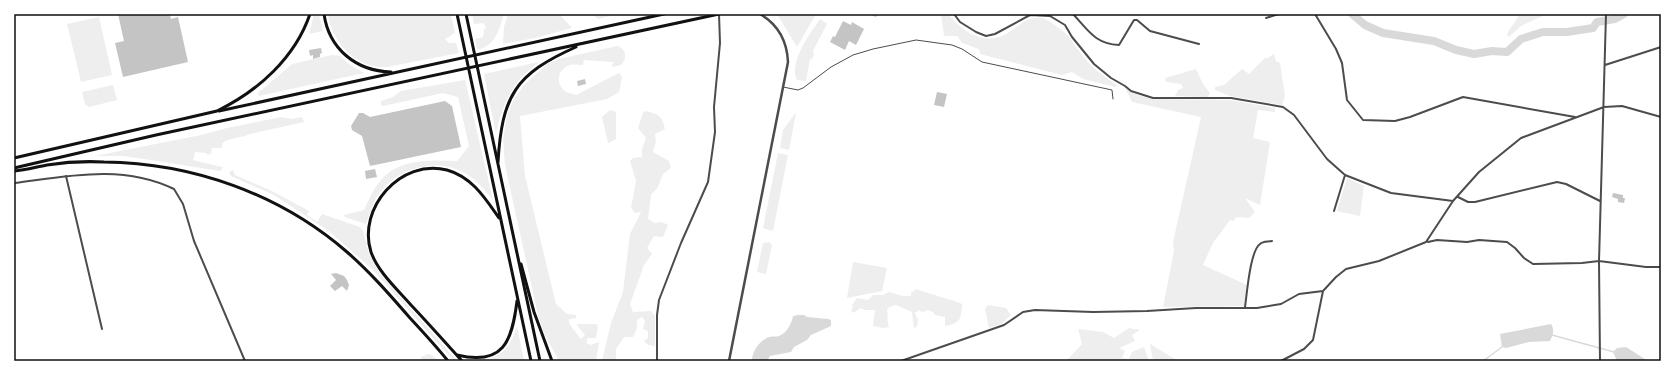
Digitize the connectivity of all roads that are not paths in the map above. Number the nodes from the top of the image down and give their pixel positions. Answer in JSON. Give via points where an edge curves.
{"nodes":[{"id":1,"x":310,"y":14,"type":"edge"},
{"id":2,"x":324,"y":14,"type":"edge"},
{"id":3,"x":457,"y":14,"type":"edge"},
{"id":4,"x":466,"y":14,"type":"edge"},
{"id":5,"x":664,"y":14,"type":"edge"},
{"id":6,"x":719,"y":14,"type":"edge"},
{"id":7,"x":760,"y":14,"type":"edge"},
{"id":8,"x":954,"y":14,"type":"edge"},
{"id":9,"x":1073,"y":14,"type":"edge"},
{"id":10,"x":1279,"y":14,"type":"edge"},
{"id":11,"x":1315,"y":14,"type":"edge"},
{"id":12,"x":1606,"y":14,"type":"edge"},
{"id":13,"x":651,"y":16,"type":"edge"},
{"id":14,"x":1266,"y":18,"type":"dead end"},
{"id":15,"x":581,"y":44,"type":"junction"},
{"id":16,"x":1199,"y":44,"type":"dead end"},
{"id":17,"x":1661,"y":47,"type":"edge"},
{"id":18,"x":1605,"y":65,"type":"junction"},
{"id":19,"x":397,"y":72,"type":"junction"},
{"id":20,"x":782,"y":87,"type":"junction"},
{"id":21,"x":1113,"y":99,"type":"dead end"},
{"id":22,"x":1604,"y":107,"type":"junction"},
{"id":23,"x":217,"y":111,"type":"junction"},
{"id":24,"x":1576,"y":117,"type":"junction"},
{"id":25,"x":1661,"y":117,"type":"edge"},
{"id":26,"x":14,"y":158,"type":"edge"},
{"id":27,"x":498,"y":165,"type":"junction"},
{"id":28,"x":14,"y":169,"type":"edge"},
{"id":29,"x":1345,"y":175,"type":"junction"},
{"id":30,"x":66,"y":176,"type":"junction"},
{"id":31,"x":14,"y":183,"type":"edge"},
{"id":32,"x":1458,"y":197,"type":"junction"},
{"id":33,"x":1453,"y":201,"type":"junction"},
{"id":34,"x":1600,"y":201,"type":"junction"},
{"id":35,"x":1334,"y":210,"type":"dead end"},
{"id":36,"x":500,"y":219,"type":"junction"},
{"id":37,"x":1272,"y":241,"type":"dead end"},
{"id":38,"x":1426,"y":242,"type":"junction"},
{"id":39,"x":516,"y":248,"type":"junction"},
{"id":40,"x":1599,"y":261,"type":"junction"},
{"id":41,"x":1661,"y":267,"type":"edge"},
{"id":42,"x":1323,"y":291,"type":"junction"},
{"id":43,"x":517,"y":298,"type":"junction"},
{"id":44,"x":1246,"y":307,"type":"junction"},
{"id":45,"x":102,"y":330,"type":"dead end"},
{"id":46,"x":456,"y":355,"type":"junction"},
{"id":47,"x":245,"y":361,"type":"edge"},
{"id":48,"x":449,"y":361,"type":"edge"},
{"id":49,"x":462,"y":361,"type":"edge"},
{"id":50,"x":531,"y":361,"type":"edge"},
{"id":51,"x":540,"y":361,"type":"edge"},
{"id":52,"x":552,"y":361,"type":"edge"},
{"id":53,"x":656,"y":361,"type":"edge"},
{"id":54,"x":729,"y":361,"type":"edge"},
{"id":55,"x":901,"y":361,"type":"edge"},
{"id":56,"x":1281,"y":361,"type":"edge"},
{"id":57,"x":1600,"y":361,"type":"edge"}],
"edges":[{"from":1,"to":23,"type":"main road","via":[[300,38],[274,71],[244,96]]},
{"from":2,"to":19,"type":"main road","via":[[328,32],[346,56],[367,68]]},
{"from":3,"to":36,"type":"main road"},
{"from":4,"to":27,"type":"main road"},
{"from":5,"to":13,"type":"main road"},
{"from":6,"to":15,"type":"main road"},
{"from":6,"to":53,"type":"street","via":[[715,132],[708,182],[659,300]]},
{"from":7,"to":20,"type":"street","via":[[772,22],[786,45],[788,62]]},
{"from":8,"to":29,"type":"street","via":[[960,22],[986,36],[995,34],[1030,15],[1050,16],[1065,25],[1072,38],[1094,64],[1111,78],[1132,91],[1153,98],[1231,98],[1283,107],[1294,115],[1327,159]]},
{"from":9,"to":16,"type":"street","via":[[1097,40],[1111,45],[1119,45],[1134,20],[1150,31]]},
{"from":10,"to":14,"type":"street"},
{"from":11,"to":24,"type":"street","via":[[1342,63],[1347,100],[1363,120],[1395,121],[1410,118],[1463,97]]},
{"from":12,"to":18,"type":"street"},
{"from":13,"to":19,"type":"main road"},
{"from":15,"to":27,"type":"main road","via":[[542,63],[523,80],[513,94],[502,120]]},
{"from":15,"to":28,"type":"main road","via":[[156,135]]},
{"from":17,"to":18,"type":"street"},
{"from":18,"to":22,"type":"street"},
{"from":19,"to":23,"type":"main road"},
{"from":20,"to":21,"type":"lane","via":[[803,88],[837,63],[853,55],[907,41],[924,41],[962,49],[982,62],[1112,90]]},
{"from":20,"to":54,"type":"street"},
{"from":22,"to":24,"type":"street"},
{"from":22,"to":25,"type":"street","via":[[1622,106]]},
{"from":22,"to":34,"type":"street"},
{"from":23,"to":26,"type":"main road"},
{"from":24,"to":32,"type":"street","via":[[1521,138],[1512,144],[1479,172]]},
{"from":27,"to":39,"type":"main road"},
{"from":28,"to":48,"type":"main road","via":[[74,162],[133,163],[188,172],[241,188],[282,207],[347,252]]},
{"from":29,"to":33,"type":"street","via":[[1391,193]]},
{"from":29,"to":35,"type":"street"},
{"from":30,"to":31,"type":"street"},
{"from":30,"to":45,"type":"street"},
{"from":30,"to":47,"type":"street","via":[[96,173],[120,175],[141,178],[174,189],[183,204],[194,241]]},
{"from":32,"to":33,"type":"street"},
{"from":32,"to":34,"type":"street","via":[[1475,202],[1557,182]]},
{"from":33,"to":38,"type":"street"},
{"from":34,"to":40,"type":"street"},
{"from":36,"to":43,"type":"main road"},
{"from":36,"to":46,"type":"main road","via":[[483,194],[470,182],[453,172],[437,168],[415,172],[392,184],[377,202],[371,215],[369,240],[377,264]]},
{"from":37,"to":44,"type":"street","via":[[1258,244],[1254,254]]},
{"from":38,"to":40,"type":"street","via":[[1507,242],[1533,264]]},
{"from":38,"to":42,"type":"street","via":[[1379,261],[1346,269]]},
{"from":39,"to":51,"type":"main road"},
{"from":39,"to":52,"type":"main road","via":[[534,312]]},
{"from":40,"to":41,"type":"street"},
{"from":40,"to":57,"type":"street"},
{"from":42,"to":44,"type":"street","via":[[1298,294],[1272,307]]},
{"from":42,"to":56,"type":"street","via":[[1312,340],[1304,349]]},
{"from":43,"to":46,"type":"main road","via":[[512,330],[500,350],[479,359]]},
{"from":43,"to":50,"type":"main road"},
{"from":44,"to":55,"type":"street","via":[[1147,311],[1035,310],[1023,312],[1004,325]]},
{"from":46,"to":49,"type":"main road"}]}
